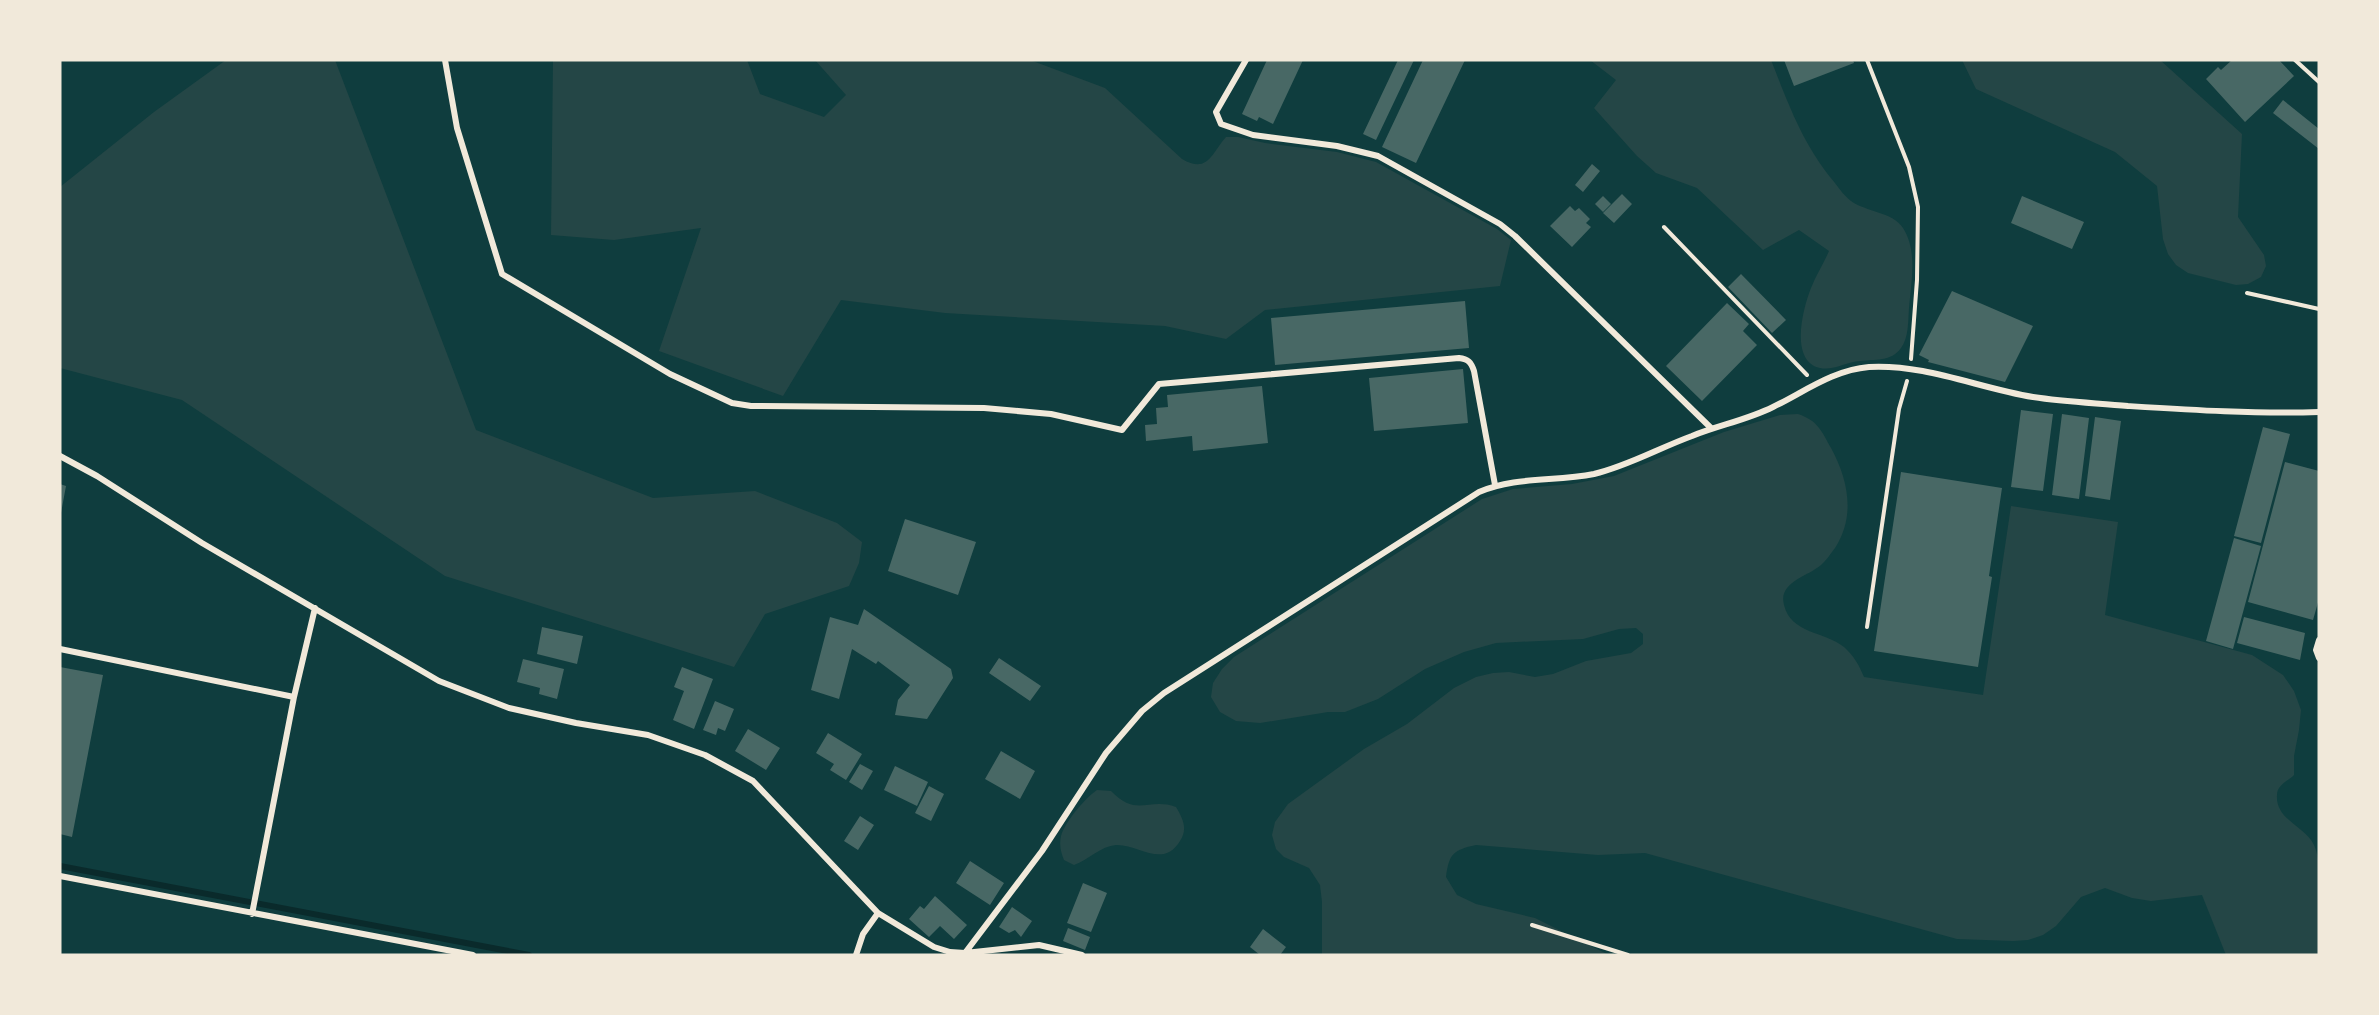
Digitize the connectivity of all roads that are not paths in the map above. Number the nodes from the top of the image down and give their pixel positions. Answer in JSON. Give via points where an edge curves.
{"nodes":[{"id":1,"x":445,"y":60,"type":"edge"},
{"id":2,"x":1246,"y":60,"type":"edge"},
{"id":3,"x":2319,"y":412,"type":"edge"},
{"id":4,"x":1711,"y":429,"type":"junction"},
{"id":5,"x":60,"y":456,"type":"edge"},
{"id":6,"x":1495,"y":485,"type":"junction"},
{"id":7,"x":315,"y":608,"type":"junction"},
{"id":8,"x":2319,"y":639,"type":"edge"},
{"id":9,"x":60,"y":649,"type":"edge"},
{"id":10,"x":2319,"y":658,"type":"edge"},
{"id":11,"x":294,"y":697,"type":"junction"},
{"id":12,"x":60,"y":876,"type":"edge"},
{"id":13,"x":252,"y":910,"type":"junction"},
{"id":14,"x":878,"y":913,"type":"junction"},
{"id":15,"x":965,"y":953,"type":"junction"},
{"id":16,"x":473,"y":955,"type":"edge"},
{"id":17,"x":856,"y":955,"type":"edge"},
{"id":18,"x":1082,"y":955,"type":"edge"}],
"edges":[{"from":1,"to":6,"type":"street","via":[[457,128],[502,274],[660,368],[732,403],[984,408],[1051,414],[1122,430],[1159,384],[1459,358],[1472,364],[1474,371]]},
{"from":2,"to":4,"type":"street","via":[[1216,112],[1221,124],[1253,135],[1338,146],[1378,156],[1500,224]]},
{"from":3,"to":4,"type":"street","via":[[2217,412],[2061,400],[2006,392],[1910,368],[1855,369],[1815,384],[1761,413]]},
{"from":4,"to":6,"type":"street","via":[[1612,469]]},
{"from":5,"to":7,"type":"street"},
{"from":6,"to":15,"type":"street","via":[[1164,693],[1143,711],[1106,753],[1042,851]]},
{"from":7,"to":11,"type":"street"},
{"from":7,"to":14,"type":"street","via":[[439,681],[499,704],[648,735],[705,755],[753,781]]},
{"from":8,"to":10,"type":"street"},
{"from":9,"to":11,"type":"street"},
{"from":11,"to":13,"type":"street"},
{"from":12,"to":13,"type":"street"},
{"from":13,"to":16,"type":"street"},
{"from":14,"to":15,"type":"street","via":[[934,947]]},
{"from":14,"to":17,"type":"street","via":[[863,934]]},
{"from":15,"to":18,"type":"street","via":[[1039,945]]}]}
